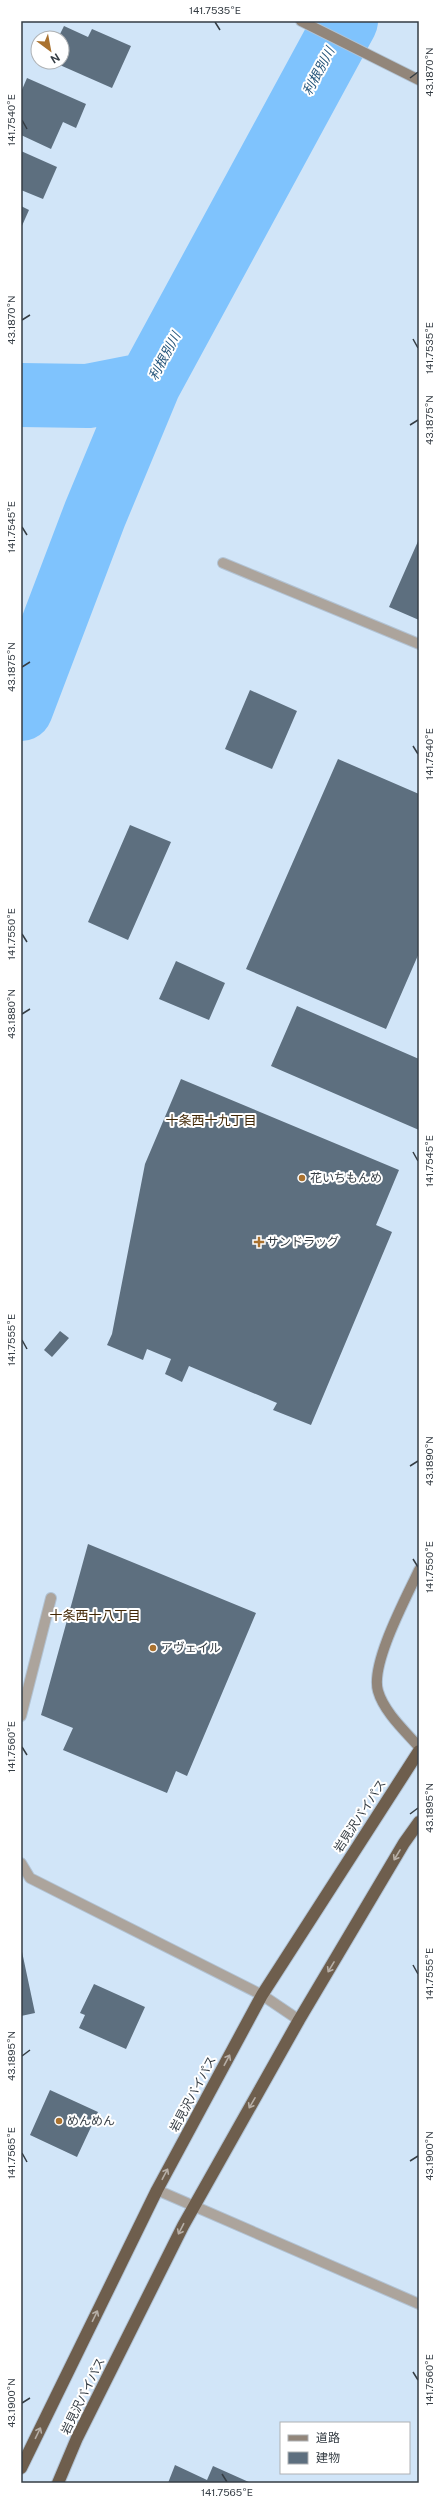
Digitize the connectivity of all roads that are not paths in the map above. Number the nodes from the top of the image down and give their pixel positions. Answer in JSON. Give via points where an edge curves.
{"nodes":[{"id":1,"x":301,"y":21,"type":"edge"},
{"id":2,"x":419,"y":80,"type":"edge"},
{"id":3,"x":223,"y":563,"type":"dead end"},
{"id":4,"x":419,"y":644,"type":"edge"},
{"id":5,"x":419,"y":1570,"type":"edge"},
{"id":6,"x":52,"y":1598,"type":"dead end"},
{"id":7,"x":21,"y":1716,"type":"edge"},
{"id":8,"x":419,"y":1748,"type":"edge"},
{"id":9,"x":419,"y":1751,"type":"edge"},
{"id":10,"x":419,"y":1822,"type":"edge"},
{"id":11,"x":21,"y":1863,"type":"edge"},
{"id":12,"x":262,"y":1995,"type":"junction"},
{"id":13,"x":300,"y":2020,"type":"junction"},
{"id":14,"x":157,"y":2190,"type":"junction"},
{"id":15,"x":193,"y":2207,"type":"junction"},
{"id":16,"x":419,"y":2304,"type":"edge"},
{"id":17,"x":21,"y":2468,"type":"edge"},
{"id":18,"x":58,"y":2483,"type":"edge"}],
"edges":[{"from":1,"to":2,"type":"street"},
{"from":3,"to":4,"type":"street"},
{"from":5,"to":8,"type":"street","via":[[383,1651],[378,1669],[377,1690],[386,1707]]},
{"from":6,"to":7,"type":"street"},
{"from":9,"to":12,"type":"highway","name":"岩見沢バイパス"},
{"from":10,"to":13,"type":"highway","name":"岩見沢バイパス","one_way":true,"via":[[404,1843]]},
{"from":11,"to":12,"type":"street","via":[[30,1878]]},
{"from":12,"to":13,"type":"street"},
{"from":14,"to":12,"type":"highway","name":"岩見沢バイパス","one_way":true},
{"from":13,"to":15,"type":"highway","name":"岩見沢バイパス","one_way":true},
{"from":14,"to":15,"type":"street"},
{"from":17,"to":14,"type":"highway","name":"岩見沢バイパス","one_way":true},
{"from":15,"to":16,"type":"street"},
{"from":15,"to":18,"type":"highway","name":"岩見沢バイパス","one_way":true,"via":[[77,2438]]}]}
